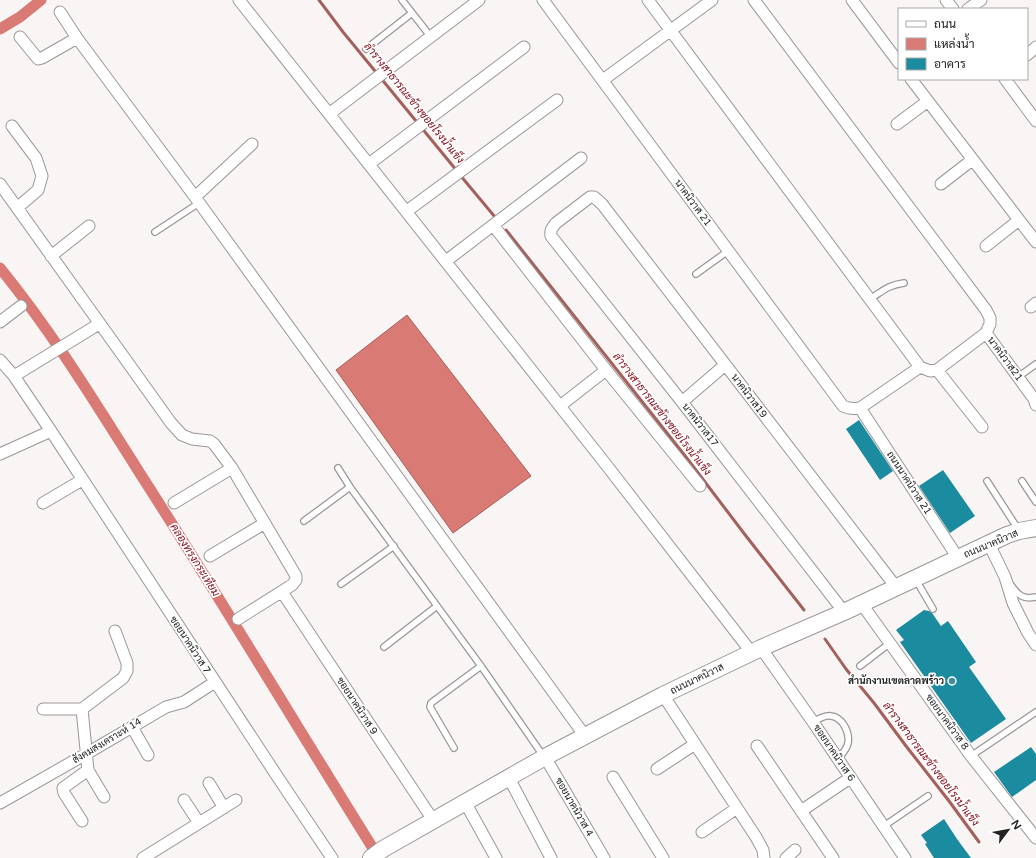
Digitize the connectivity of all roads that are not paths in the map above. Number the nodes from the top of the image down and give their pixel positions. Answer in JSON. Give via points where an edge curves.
{"nodes":[{"id":1,"x":239,"y":0,"type":"edge"},
{"id":2,"x":402,"y":0,"type":"edge"},
{"id":3,"x":479,"y":0,"type":"edge"},
{"id":4,"x":543,"y":0,"type":"edge"},
{"id":5,"x":648,"y":0,"type":"edge"},
{"id":6,"x":712,"y":0,"type":"edge"},
{"id":7,"x":754,"y":0,"type":"edge"},
{"id":8,"x":852,"y":0,"type":"edge"},
{"id":9,"x":946,"y":0,"type":"edge"},
{"id":10,"x":981,"y":0,"type":"edge"},
{"id":11,"x":952,"y":8,"type":"edge"},
{"id":12,"x":969,"y":8,"type":"edge"},
{"id":13,"x":60,"y":12,"type":"dead end"},
{"id":14,"x":412,"y":13,"type":"junction"},
{"id":15,"x":670,"y":30,"type":"junction"},
{"id":16,"x":20,"y":37,"type":"dead end"},
{"id":17,"x":431,"y":37,"type":"junction"},
{"id":18,"x":77,"y":38,"type":"junction"},
{"id":19,"x":524,"y":47,"type":"dead end"},
{"id":20,"x":366,"y":49,"type":"dead end"},
{"id":21,"x":898,"y":62,"type":"edge"},
{"id":22,"x":603,"y":80,"type":"junction"},
{"id":23,"x":912,"y":80,"type":"edge"},
{"id":24,"x":1005,"y":80,"type":"edge"},
{"id":25,"x":557,"y":100,"type":"dead end"},
{"id":26,"x":928,"y":101,"type":"junction"},
{"id":27,"x":329,"y":114,"type":"junction"},
{"id":28,"x":1036,"y":121,"type":"edge"},
{"id":29,"x":897,"y":124,"type":"dead end"},
{"id":30,"x":12,"y":126,"type":"dead end"},
{"id":31,"x":252,"y":144,"type":"dead end"},
{"id":32,"x":581,"y":158,"type":"dead end"},
{"id":33,"x":972,"y":160,"type":"junction"},
{"id":34,"x":369,"y":164,"type":"junction"},
{"id":35,"x":0,"y":184,"type":"edge"},
{"id":36,"x":940,"y":184,"type":"dead end"},
{"id":37,"x":197,"y":200,"type":"junction"},
{"id":38,"x":17,"y":208,"type":"junction"},
{"id":39,"x":407,"y":211,"type":"junction"},
{"id":40,"x":1019,"y":220,"type":"junction"},
{"id":41,"x":89,"y":226,"type":"dead end"},
{"id":42,"x":493,"y":226,"type":"junction"},
{"id":43,"x":155,"y":232,"type":"dead end"},
{"id":44,"x":554,"y":240,"type":"joint"},
{"id":45,"x":1036,"y":242,"type":"edge"},
{"id":46,"x":986,"y":246,"type":"dead end"},
{"id":47,"x":728,"y":251,"type":"junction"},
{"id":48,"x":51,"y":256,"type":"junction"},
{"id":49,"x":446,"y":261,"type":"junction"},
{"id":50,"x":696,"y":274,"type":"dead end"},
{"id":51,"x":904,"y":284,"type":"dead end"},
{"id":52,"x":870,"y":299,"type":"junction"},
{"id":53,"x":21,"y":306,"type":"dead end"},
{"id":54,"x":0,"y":322,"type":"edge"},
{"id":55,"x":99,"y":324,"type":"junction"},
{"id":56,"x":986,"y":333,"type":"junction"},
{"id":57,"x":0,"y":360,"type":"edge"},
{"id":58,"x":725,"y":364,"type":"junction"},
{"id":59,"x":1036,"y":364,"type":"edge"},
{"id":60,"x":920,"y":367,"type":"junction"},
{"id":61,"x":606,"y":370,"type":"junction"},
{"id":62,"x":937,"y":370,"type":"junction"},
{"id":63,"x":14,"y":376,"type":"junction"},
{"id":64,"x":1018,"y":377,"type":"junction"},
{"id":65,"x":682,"y":402,"type":"junction"},
{"id":66,"x":1036,"y":405,"type":"edge"},
{"id":67,"x":560,"y":406,"type":"junction"},
{"id":68,"x":860,"y":408,"type":"junction"},
{"id":69,"x":982,"y":427,"type":"dead end"},
{"id":70,"x":51,"y":431,"type":"junction"},
{"id":71,"x":0,"y":454,"type":"edge"},
{"id":72,"x":232,"y":468,"type":"junction"},
{"id":73,"x":338,"y":468,"type":"dead end"},
{"id":74,"x":82,"y":480,"type":"junction"},
{"id":75,"x":987,"y":481,"type":"dead end"},
{"id":76,"x":1022,"y":481,"type":"dead end"},
{"id":77,"x":700,"y":486,"type":"dead end"},
{"id":78,"x":350,"y":487,"type":"junction"},
{"id":79,"x":1036,"y":502,"type":"edge"},
{"id":80,"x":43,"y":503,"type":"dead end"},
{"id":81,"x":174,"y":503,"type":"dead end"},
{"id":82,"x":304,"y":521,"type":"dead end"},
{"id":83,"x":265,"y":523,"type":"junction"},
{"id":84,"x":1036,"y":528,"type":"edge"},
{"id":85,"x":1019,"y":531,"type":"junction"},
{"id":86,"x":989,"y":544,"type":"junction"},
{"id":87,"x":394,"y":546,"type":"junction"},
{"id":88,"x":210,"y":556,"type":"dead end"},
{"id":89,"x":958,"y":558,"type":"junction"},
{"id":90,"x":1005,"y":577,"type":"junction"},
{"id":91,"x":915,"y":578,"type":"junction"},
{"id":92,"x":341,"y":584,"type":"dead end"},
{"id":93,"x":896,"y":587,"type":"junction"},
{"id":94,"x":282,"y":592,"type":"junction"},
{"id":95,"x":1036,"y":597,"type":"edge"},
{"id":96,"x":861,"y":603,"type":"junction"},
{"id":97,"x":437,"y":606,"type":"junction"},
{"id":98,"x":932,"y":609,"type":"dead end"},
{"id":99,"x":844,"y":612,"type":"junction"},
{"id":100,"x":238,"y":619,"type":"dead end"},
{"id":101,"x":115,"y":631,"type":"dead end"},
{"id":102,"x":890,"y":643,"type":"junction"},
{"id":103,"x":1036,"y":645,"type":"edge"},
{"id":104,"x":384,"y":647,"type":"dead end"},
{"id":105,"x":756,"y":651,"type":"junction"},
{"id":106,"x":481,"y":666,"type":"junction"},
{"id":107,"x":860,"y":666,"type":"dead end"},
{"id":108,"x":215,"y":682,"type":"junction"},
{"id":109,"x":663,"y":696,"type":"junction"},
{"id":110,"x":43,"y":709,"type":"dead end"},
{"id":111,"x":82,"y":709,"type":"junction"},
{"id":112,"x":1036,"y":712,"type":"edge"},
{"id":113,"x":813,"y":722,"type":"junction"},
{"id":114,"x":132,"y":727,"type":"junction"},
{"id":115,"x":585,"y":736,"type":"junction"},
{"id":116,"x":695,"y":744,"type":"junction"},
{"id":117,"x":758,"y":746,"type":"dead end"},
{"id":118,"x":454,"y":748,"type":"dead end"},
{"id":119,"x":86,"y":754,"type":"junction"},
{"id":120,"x":148,"y":755,"type":"dead end"},
{"id":121,"x":971,"y":756,"type":"junction"},
{"id":122,"x":545,"y":757,"type":"junction"},
{"id":123,"x":838,"y":759,"type":"junction"},
{"id":124,"x":657,"y":769,"type":"dead end"},
{"id":125,"x":88,"y":770,"type":"junction"},
{"id":126,"x":613,"y":777,"type":"dead end"},
{"id":127,"x":509,"y":778,"type":"junction"},
{"id":128,"x":850,"y":778,"type":"junction"},
{"id":129,"x":210,"y":783,"type":"dead end"},
{"id":130,"x":928,"y":796,"type":"dead end"},
{"id":131,"x":104,"y":797,"type":"dead end"},
{"id":132,"x":184,"y":800,"type":"dead end"},
{"id":133,"x":236,"y":800,"type":"dead end"},
{"id":134,"x":465,"y":802,"type":"junction"},
{"id":135,"x":0,"y":803,"type":"edge"},
{"id":136,"x":224,"y":808,"type":"junction"},
{"id":137,"x":737,"y":808,"type":"junction"},
{"id":138,"x":801,"y":811,"type":"junction"},
{"id":139,"x":433,"y":820,"type":"junction"},
{"id":140,"x":82,"y":821,"type":"dead end"},
{"id":141,"x":199,"y":823,"type":"junction"},
{"id":142,"x":884,"y":826,"type":"junction"},
{"id":143,"x":702,"y":832,"type":"dead end"},
{"id":144,"x":1036,"y":838,"type":"edge"},
{"id":145,"x":795,"y":850,"type":"dead end"},
{"id":146,"x":375,"y":855,"type":"edge"},
{"id":147,"x":143,"y":858,"type":"edge"},
{"id":148,"x":332,"y":858,"type":"edge"},
{"id":149,"x":496,"y":858,"type":"edge"},
{"id":150,"x":551,"y":858,"type":"edge"},
{"id":151,"x":604,"y":858,"type":"edge"},
{"id":152,"x":663,"y":858,"type":"edge"},
{"id":153,"x":764,"y":858,"type":"edge"},
{"id":154,"x":786,"y":858,"type":"edge"},
{"id":155,"x":832,"y":858,"type":"edge"},
{"id":156,"x":905,"y":858,"type":"edge"}],
"edges":[{"from":1,"to":27,"type":"street","name":"ซอยนาคนิวาส 6"},
{"from":2,"to":14,"type":"lane"},
{"from":3,"to":17,"type":"street"},
{"from":4,"to":22,"type":"street","name":"นาคนิวาศ 21"},
{"from":5,"to":15,"type":"street"},
{"from":6,"to":15,"type":"street"},
{"from":7,"to":56,"type":"street","via":[[986,310],[990,324]]},
{"from":8,"to":21,"type":"street"},
{"from":9,"to":11,"type":"street"},
{"from":10,"to":12,"type":"street"},
{"from":13,"to":18,"type":"street"},
{"from":14,"to":17,"type":"lane"},
{"from":14,"to":20,"type":"lane"},
{"from":15,"to":22,"type":"street"},
{"from":15,"to":52,"type":"street"},
{"from":16,"to":18,"type":"street","via":[[38,59]]},
{"from":17,"to":27,"type":"street"},
{"from":18,"to":37,"type":"street"},
{"from":19,"to":34,"type":"street"},
{"from":22,"to":47,"type":"street","name":"นาคนิวาศ 21"},
{"from":23,"to":26,"type":"street"},
{"from":24,"to":28,"type":"street"},
{"from":25,"to":39,"type":"street"},
{"from":26,"to":29,"type":"street"},
{"from":26,"to":33,"type":"street"},
{"from":27,"to":34,"type":"street","name":"ซอยนาคนิวาส 6"},
{"from":30,"to":38,"type":"street","via":[[36,158],[42,176],[38,190]]},
{"from":31,"to":37,"type":"street"},
{"from":32,"to":42,"type":"street"},
{"from":33,"to":36,"type":"street"},
{"from":33,"to":40,"type":"street"},
{"from":34,"to":39,"type":"street","name":"ซอยนาคนิวาส 6"},
{"from":35,"to":38,"type":"street"},
{"from":37,"to":43,"type":"lane"},
{"from":37,"to":115,"type":"street"},
{"from":38,"to":48,"type":"street"},
{"from":39,"to":49,"type":"street","name":"ซอยนาคนิวาส 6"},
{"from":40,"to":45,"type":"street"},
{"from":40,"to":46,"type":"street"},
{"from":41,"to":48,"type":"street"},
{"from":42,"to":49,"type":"street"},
{"from":42,"to":61,"type":"street"},
{"from":44,"to":58,"type":"street","name":"นาคนิวาส19","via":[[550,233],[556,223],[590,197],[594,197]]},
{"from":44,"to":65,"type":"street","name":"นาคนิวาส17"},
{"from":47,"to":50,"type":"lane"},
{"from":47,"to":68,"type":"street","name":"นาคนิวาศ 21","via":[[843,406],[848,409]]},
{"from":48,"to":55,"type":"street"},
{"from":49,"to":67,"type":"street","name":"ซอยนาคนิวาส 6"},
{"from":51,"to":52,"type":"lane","via":[[889,286]]},
{"from":52,"to":60,"type":"street"},
{"from":53,"to":54,"type":"street"},
{"from":55,"to":63,"type":"street"},
{"from":55,"to":72,"type":"street","via":[[182,435],[210,441]]},
{"from":56,"to":62,"type":"street"},
{"from":56,"to":64,"type":"street","name":"นาคนิวาส21"},
{"from":57,"to":63,"type":"street","name":"ซอยนาคนิวาส 7"},
{"from":58,"to":65,"type":"street"},
{"from":58,"to":93,"type":"street","name":"นาคนิวาส19"},
{"from":59,"to":64,"type":"lane"},
{"from":60,"to":62,"type":"street","via":[[930,371]]},
{"from":60,"to":68,"type":"street"},
{"from":61,"to":67,"type":"street"},
{"from":61,"to":77,"type":"street"},
{"from":62,"to":69,"type":"street"},
{"from":63,"to":70,"type":"street","name":"ซอยนาคนิวาส 7"},
{"from":64,"to":66,"type":"street","name":"นาคนิวาส21"},
{"from":65,"to":99,"type":"street","name":"นาคนิวาส17"},
{"from":67,"to":105,"type":"street","name":"ซอยนาคนิวาส 6"},
{"from":68,"to":89,"type":"street","name":"ถนนนาคนิวาส 21"},
{"from":70,"to":71,"type":"street"},
{"from":70,"to":74,"type":"street","name":"ซอยนาคนิวาส 7"},
{"from":72,"to":81,"type":"street"},
{"from":72,"to":83,"type":"street"},
{"from":73,"to":78,"type":"lane"},
{"from":74,"to":80,"type":"street"},
{"from":74,"to":108,"type":"street","name":"ซอยนาคนิวาส 7"},
{"from":75,"to":85,"type":"lane"},
{"from":76,"to":79,"type":"lane"},
{"from":78,"to":82,"type":"lane"},
{"from":78,"to":87,"type":"lane"},
{"from":83,"to":88,"type":"street"},
{"from":83,"to":94,"type":"street","via":[[296,576],[292,585]]},
{"from":84,"to":85,"type":"main road","name":"ถนนนาคนิวาส"},
{"from":85,"to":86,"type":"main road","name":"ถนนนาคนิวาส"},
{"from":86,"to":89,"type":"main road","name":"ถนนนาคนิวาส"},
{"from":86,"to":90,"type":"street"},
{"from":87,"to":92,"type":"lane"},
{"from":87,"to":97,"type":"lane"},
{"from":89,"to":91,"type":"main road","name":"ถนนนาคนิวาส"},
{"from":90,"to":95,"type":"lane","via":[[1016,593],[1026,598]]},
{"from":90,"to":103,"type":"street","via":[[1013,603]]},
{"from":91,"to":93,"type":"main road","name":"ถนนนาคนิวาส"},
{"from":91,"to":98,"type":"lane"},
{"from":93,"to":96,"type":"main road","name":"ถนนนาคนิวาส"},
{"from":94,"to":100,"type":"street"},
{"from":94,"to":139,"type":"street","name":"ซอยนาคนิวาส 9"},
{"from":96,"to":99,"type":"main road","name":"ถนนนาคนิวาส"},
{"from":96,"to":102,"type":"street","name":"ซอยนาคนิวาส 8"},
{"from":97,"to":104,"type":"lane"},
{"from":97,"to":106,"type":"lane"},
{"from":99,"to":105,"type":"main road","name":"ถนนนาคนิวาส"},
{"from":101,"to":111,"type":"street","via":[[127,663],[127,671],[123,678]]},
{"from":102,"to":107,"type":"lane"},
{"from":102,"to":121,"type":"street","name":"ซอยนาคนิวาส 8"},
{"from":105,"to":109,"type":"main road","name":"ถนนนาคนิวาส"},
{"from":105,"to":113,"type":"street","name":"ซอยนาคนิวาส 6"},
{"from":106,"to":118,"type":"lane","via":[[431,703],[430,707]]},
{"from":106,"to":122,"type":"lane"},
{"from":108,"to":114,"type":"street","name":"สังคมสงเคราะห์ 14","via":[[184,702],[166,707]]},
{"from":108,"to":148,"type":"street","name":"ซอยนาคนิวาส 7"},
{"from":109,"to":115,"type":"main road","name":"ถนนนาคนิวาส"},
{"from":109,"to":116,"type":"street"},
{"from":110,"to":111,"type":"street"},
{"from":111,"to":119,"type":"street"},
{"from":112,"to":121,"type":"lane"},
{"from":113,"to":123,"type":"street","name":"ซอยนาคนิวาส 6"},
{"from":113,"to":123,"type":"lane","via":[[831,716],[839,719],[846,727],[848,742]]},
{"from":114,"to":119,"type":"street","name":"สังคมสงเคราะห์ 14"},
{"from":114,"to":120,"type":"street"},
{"from":115,"to":122,"type":"main road","name":"ถนนนาคนิวาส"},
{"from":116,"to":124,"type":"street"},
{"from":116,"to":137,"type":"street"},
{"from":117,"to":138,"type":"street"},
{"from":119,"to":125,"type":"street"},
{"from":119,"to":135,"type":"street","name":"สังคมสงเคราะห์ 14"},
{"from":121,"to":144,"type":"street","name":"ซอยนาคนิวาส 8"},
{"from":122,"to":127,"type":"main road","name":"ถนนนาคนิวาส"},
{"from":122,"to":151,"type":"street","name":"ซอยนาคนิวาส 4"},
{"from":123,"to":128,"type":"street","name":"ซอยนาคนิวาส 6"},
{"from":125,"to":131,"type":"street"},
{"from":125,"to":140,"type":"street","via":[[63,788]]},
{"from":126,"to":152,"type":"street"},
{"from":127,"to":134,"type":"main road","name":"ถนนนาคนิวาส"},
{"from":127,"to":150,"type":"street"},
{"from":128,"to":138,"type":"street"},
{"from":128,"to":142,"type":"street","name":"ซอยนาคนิวาส 6"},
{"from":129,"to":136,"type":"street"},
{"from":130,"to":142,"type":"lane"},
{"from":132,"to":141,"type":"street"},
{"from":133,"to":136,"type":"street"},
{"from":134,"to":139,"type":"main road","name":"ถนนนาคนิวาส"},
{"from":134,"to":149,"type":"street"},
{"from":136,"to":141,"type":"street"},
{"from":137,"to":143,"type":"street"},
{"from":137,"to":153,"type":"street","via":[[763,850]]},
{"from":138,"to":155,"type":"street"},
{"from":139,"to":146,"type":"main road","name":"ถนนนาคนิวาส"},
{"from":141,"to":147,"type":"street"},
{"from":142,"to":156,"type":"street","name":"ซอยนาคนิวาส 6"},
{"from":145,"to":154,"type":"street"}]}
